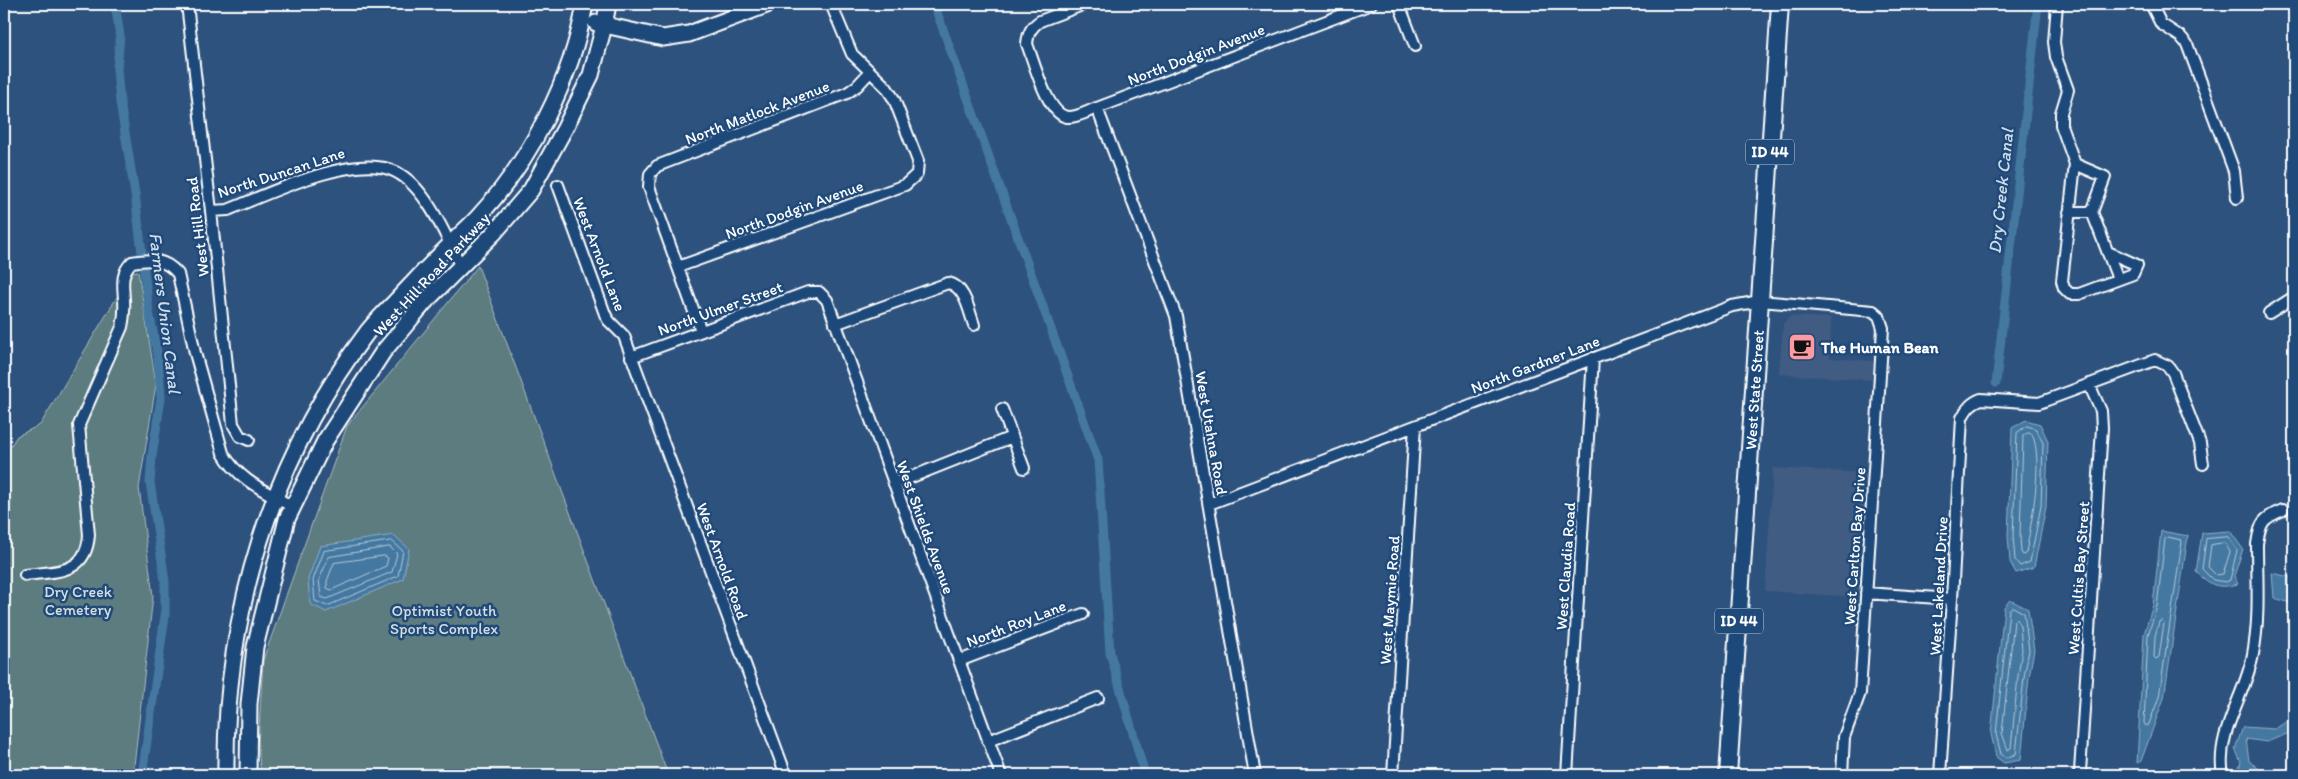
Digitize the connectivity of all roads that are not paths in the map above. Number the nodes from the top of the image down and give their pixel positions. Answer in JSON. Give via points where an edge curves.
{"nodes":[{"id":1,"x":187,"y":4,"type":"edge"},
{"id":2,"x":586,"y":4,"type":"edge"},
{"id":3,"x":608,"y":4,"type":"edge"},
{"id":4,"x":769,"y":4,"type":"edge"},
{"id":5,"x":831,"y":4,"type":"edge"},
{"id":6,"x":1085,"y":4,"type":"edge"},
{"id":7,"x":1371,"y":4,"type":"edge"},
{"id":8,"x":1399,"y":4,"type":"edge"},
{"id":9,"x":1780,"y":4,"type":"edge"},
{"id":10,"x":2057,"y":4,"type":"edge"},
{"id":11,"x":2151,"y":4,"type":"edge"},
{"id":12,"x":583,"y":20,"type":"junction"},
{"id":13,"x":604,"y":26,"type":"junction"},
{"id":14,"x":1415,"y":46,"type":"dead end"},
{"id":15,"x":870,"y":72,"type":"junction"},
{"id":16,"x":1097,"y":108,"type":"junction"},
{"id":17,"x":2075,"y":164,"type":"junction"},
{"id":18,"x":558,"y":184,"type":"dead end"},
{"id":19,"x":2237,"y":198,"type":"dead end"},
{"id":20,"x":211,"y":211,"type":"junction"},
{"id":21,"x":2069,"y":212,"type":"junction"},
{"id":22,"x":2092,"y":212,"type":"junction"},
{"id":23,"x":450,"y":244,"type":"junction"},
{"id":24,"x":2108,"y":252,"type":"junction"},
{"id":25,"x":460,"y":265,"type":"junction"},
{"id":26,"x":678,"y":267,"type":"junction"},
{"id":27,"x":2118,"y":279,"type":"junction"},
{"id":28,"x":819,"y":292,"type":"joint"},
{"id":29,"x":2294,"y":297,"type":"edge"},
{"id":30,"x":1760,"y":301,"type":"junction"},
{"id":31,"x":2269,"y":313,"type":"dead end"},
{"id":32,"x":1879,"y":316,"type":"joint"},
{"id":33,"x":835,"y":324,"type":"junction"},
{"id":34,"x":974,"y":325,"type":"dead end"},
{"id":35,"x":701,"y":331,"type":"junction"},
{"id":36,"x":631,"y":357,"type":"junction"},
{"id":37,"x":1593,"y":358,"type":"junction"},
{"id":38,"x":2089,"y":384,"type":"junction"},
{"id":39,"x":1002,"y":409,"type":"dead end"},
{"id":40,"x":1415,"y":426,"type":"junction"},
{"id":41,"x":1012,"y":437,"type":"junction"},
{"id":42,"x":249,"y":440,"type":"dead end"},
{"id":43,"x":2203,"y":464,"type":"dead end"},
{"id":44,"x":1024,"y":468,"type":"dead end"},
{"id":45,"x":894,"y":484,"type":"junction"},
{"id":46,"x":274,"y":496,"type":"junction"},
{"id":47,"x":1209,"y":504,"type":"junction"},
{"id":48,"x":293,"y":507,"type":"junction"},
{"id":49,"x":2284,"y":510,"type":"dead end"},
{"id":50,"x":25,"y":575,"type":"dead end"},
{"id":51,"x":1866,"y":593,"type":"junction"},
{"id":52,"x":1952,"y":599,"type":"junction"},
{"id":53,"x":1083,"y":614,"type":"dead end"},
{"id":54,"x":959,"y":661,"type":"junction"},
{"id":55,"x":1098,"y":698,"type":"dead end"},
{"id":56,"x":988,"y":741,"type":"junction"},
{"id":57,"x":226,"y":775,"type":"edge"},
{"id":58,"x":248,"y":775,"type":"edge"},
{"id":59,"x":786,"y":775,"type":"edge"},
{"id":60,"x":1001,"y":775,"type":"edge"},
{"id":61,"x":1255,"y":775,"type":"edge"},
{"id":62,"x":1393,"y":775,"type":"edge"},
{"id":63,"x":1567,"y":775,"type":"edge"},
{"id":64,"x":1728,"y":775,"type":"edge"},
{"id":65,"x":1842,"y":775,"type":"edge"},
{"id":66,"x":1940,"y":775,"type":"edge"},
{"id":67,"x":2078,"y":775,"type":"edge"},
{"id":68,"x":2224,"y":775,"type":"edge"}],
"edges":[{"from":1,"to":20,"type":"street","name":"West Hill Road"},
{"from":2,"to":12,"type":"street","name":"West Hill Road Parkway"},
{"from":3,"to":13,"type":"street","name":"West Hill Road Parkway"},
{"from":4,"to":13,"type":"street","via":[[689,34],[663,38]]},
{"from":5,"to":15,"type":"street","via":[[852,54]]},
{"from":6,"to":16,"type":"street","name":"North Dodgin Avenue","via":[[1040,21],[1029,31],[1027,44],[1050,105],[1060,114],[1074,116]]},
{"from":7,"to":16,"type":"street","name":"North Dodgin Avenue"},
{"from":8,"to":14,"type":"street"},
{"from":9,"to":30,"type":"main road","name":"West State Street","number":"ID 44"},
{"from":10,"to":17,"type":"street","via":[[2054,42],[2068,90],[2060,113],[2061,125]]},
{"from":11,"to":19,"type":"street","via":[[2161,24],[2187,44],[2234,171]]},
{"from":12,"to":13,"type":"street"},
{"from":12,"to":23,"type":"street","name":"West Hill Road Parkway","via":[[569,67],[512,177],[478,218]]},
{"from":13,"to":25,"type":"street","name":"West Hill Road Parkway","via":[[591,74],[531,190],[494,233]]},
{"from":15,"to":26,"type":"street","name":"North Matlock Avenue","via":[[847,93],[657,166],[650,174],[649,187]]},
{"from":15,"to":26,"type":"street","name":"North Dodgin Avenue","via":[[886,87],[900,110],[918,161],[917,174],[906,185]]},
{"from":16,"to":47,"type":"street","name":"West Utahna Road","via":[[1176,316]]},
{"from":17,"to":21,"type":"street"},
{"from":17,"to":22,"type":"street","via":[[2105,178]]},
{"from":18,"to":36,"type":"street","name":"West Arnold Lane","via":[[605,314],[624,336]]},
{"from":20,"to":23,"type":"street","name":"North Duncan Lane","via":[[228,210],[349,167],[386,167],[413,185]]},
{"from":20,"to":42,"type":"street","name":"West Hill Road","via":[[233,424],[240,436]]},
{"from":21,"to":22,"type":"street"},
{"from":21,"to":27,"type":"street","via":[[2064,288],[2070,294],[2079,294]]},
{"from":22,"to":24,"type":"street"},
{"from":23,"to":25,"type":"street","name":"North Duncan Lane"},
{"from":23,"to":46,"type":"street","name":"West Hill Road Parkway","via":[[369,330],[335,378],[305,430]]},
{"from":24,"to":27,"type":"street"},
{"from":24,"to":27,"type":"street","via":[[2137,265],[2133,274]]},
{"from":25,"to":48,"type":"street","name":"West Hill Road Parkway","via":[[383,352],[325,441]]},
{"from":26,"to":35,"type":"street"},
{"from":28,"to":33,"type":"street","name":"West Shields Avenue","via":[[827,300]]},
{"from":28,"to":35,"type":"street","name":"North Ulmer Street","via":[[808,292]]},
{"from":29,"to":31,"type":"street"},
{"from":30,"to":32,"type":"street","name":"North Gardner Lane","via":[[1866,309]]},
{"from":30,"to":37,"type":"street","name":"North Gardner Lane","via":[[1732,306]]},
{"from":30,"to":64,"type":"main road","name":"West State Street","number":"ID 44"},
{"from":32,"to":51,"type":"street","name":"West Carlton Bay Drive","via":[[1883,328]]},
{"from":33,"to":34,"type":"street","via":[[943,284],[954,284],[961,292]]},
{"from":33,"to":45,"type":"street","name":"West Shields Avenue"},
{"from":35,"to":36,"type":"street","name":"North Ulmer Street"},
{"from":36,"to":59,"type":"street","name":"West Arnold Road"},
{"from":37,"to":40,"type":"street","name":"North Gardner Lane"},
{"from":37,"to":63,"type":"street","name":"West Claudia Road"},
{"from":38,"to":43,"type":"street","via":[[2148,361],[2168,366],[2200,444]]},
{"from":38,"to":52,"type":"street","name":"West Lakeland Drive","via":[[2039,403],[1982,399],[1973,402],[1962,418]]},
{"from":38,"to":67,"type":"street","name":"West Cultis Bay Street","via":[[2100,411],[2102,428]]},
{"from":39,"to":41,"type":"street"},
{"from":40,"to":47,"type":"street","name":"North Gardner Lane"},
{"from":40,"to":62,"type":"street","name":"West Maymie Road"},
{"from":41,"to":44,"type":"street"},
{"from":41,"to":45,"type":"street"},
{"from":45,"to":54,"type":"street","name":"West Shields Avenue"},
{"from":46,"to":48,"type":"street"},
{"from":46,"to":50,"type":"street","via":[[240,476],[223,454],[195,353],[178,274],[158,260],[132,262],[125,272],[122,290],[122,327],[79,425],[88,548],[81,560],[67,569]]},
{"from":46,"to":57,"type":"street","name":"West Hill Road Parkway","via":[[242,600],[234,644],[228,701]]},
{"from":47,"to":61,"type":"street","name":"West Utahna Road"},
{"from":48,"to":58,"type":"street","name":"West Hill Road Parkway","via":[[287,519],[255,648],[249,704]]},
{"from":49,"to":68,"type":"street","via":[[2268,516],[2259,528],[2256,639],[2248,676],[2225,736],[2222,752]]},
{"from":51,"to":52,"type":"street"},
{"from":51,"to":65,"type":"street","name":"West Carlton Bay Drive","via":[[1860,693],[1844,737]]},
{"from":52,"to":66,"type":"street","name":"West Lakeland Drive"},
{"from":53,"to":54,"type":"street","name":"North Roy Lane"},
{"from":54,"to":56,"type":"street","name":"West Shields Avenue"},
{"from":55,"to":56,"type":"street"},
{"from":56,"to":60,"type":"street","name":"West Shields Avenue"}]}
